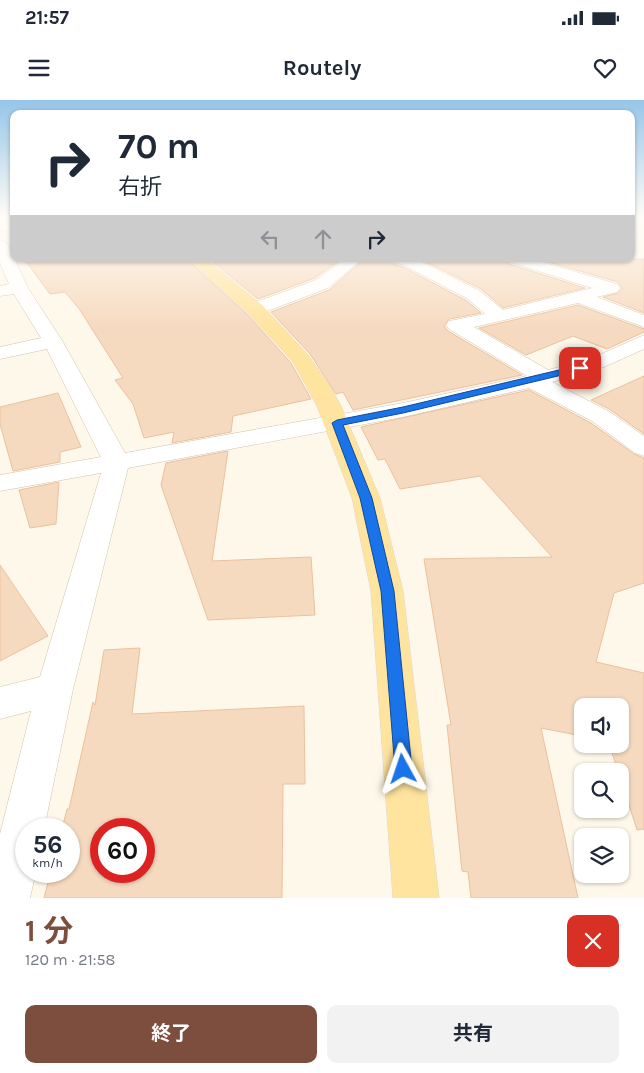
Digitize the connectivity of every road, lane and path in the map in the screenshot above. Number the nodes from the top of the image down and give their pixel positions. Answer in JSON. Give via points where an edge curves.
{"nodes":[{"id":1,"x":4,"y":254,"type":"edge"},
{"id":2,"x":200,"y":262,"type":"edge"},
{"id":3,"x":350,"y":262,"type":"edge"},
{"id":4,"x":410,"y":262,"type":"edge"},
{"id":5,"x":526,"y":262,"type":"edge"},
{"id":6,"x":19,"y":288,"type":"junction"},
{"id":7,"x":0,"y":291,"type":"edge"},
{"id":8,"x":579,"y":297,"type":"junction"},
{"id":9,"x":255,"y":308,"type":"junction"},
{"id":10,"x":498,"y":315,"type":"junction"},
{"id":11,"x":644,"y":321,"type":"edge"},
{"id":12,"x":644,"y":341,"type":"edge"},
{"id":13,"x":53,"y":342,"type":"junction"},
{"id":14,"x":0,"y":353,"type":"edge"},
{"id":15,"x":538,"y":379,"type":"junction"},
{"id":16,"x":337,"y":423,"type":"junction"},
{"id":17,"x":644,"y":448,"type":"edge"},
{"id":18,"x":116,"y":462,"type":"junction"},
{"id":19,"x":0,"y":483,"type":"edge"},
{"id":20,"x":55,"y":689,"type":"junction"},
{"id":21,"x":0,"y":703,"type":"edge"},
{"id":22,"x":7,"y":898,"type":"edge"},
{"id":23,"x":416,"y":898,"type":"edge"}],
"edges":[{"from":1,"to":6,"type":"street"},
{"from":2,"to":9,"type":"main road"},
{"from":3,"to":9,"type":"street","via":[[322,284]]},
{"from":4,"to":10,"type":"street","via":[[474,295]]},
{"from":5,"to":8,"type":"street","via":[[611,288]]},
{"from":6,"to":7,"type":"street"},
{"from":6,"to":13,"type":"street"},
{"from":8,"to":10,"type":"street"},
{"from":8,"to":11,"type":"street"},
{"from":9,"to":16,"type":"main road","via":[[301,358]]},
{"from":10,"to":15,"type":"street","via":[[456,325]]},
{"from":12,"to":15,"type":"street","via":[[597,363]]},
{"from":13,"to":14,"type":"street"},
{"from":13,"to":18,"type":"street"},
{"from":15,"to":16,"type":"street"},
{"from":15,"to":17,"type":"street","via":[[600,416]]},
{"from":16,"to":18,"type":"street"},
{"from":16,"to":23,"type":"main road","via":[[366,498],[387,591]]},
{"from":18,"to":19,"type":"street"},
{"from":18,"to":20,"type":"street"},
{"from":20,"to":21,"type":"street"},
{"from":20,"to":22,"type":"street"}]}
